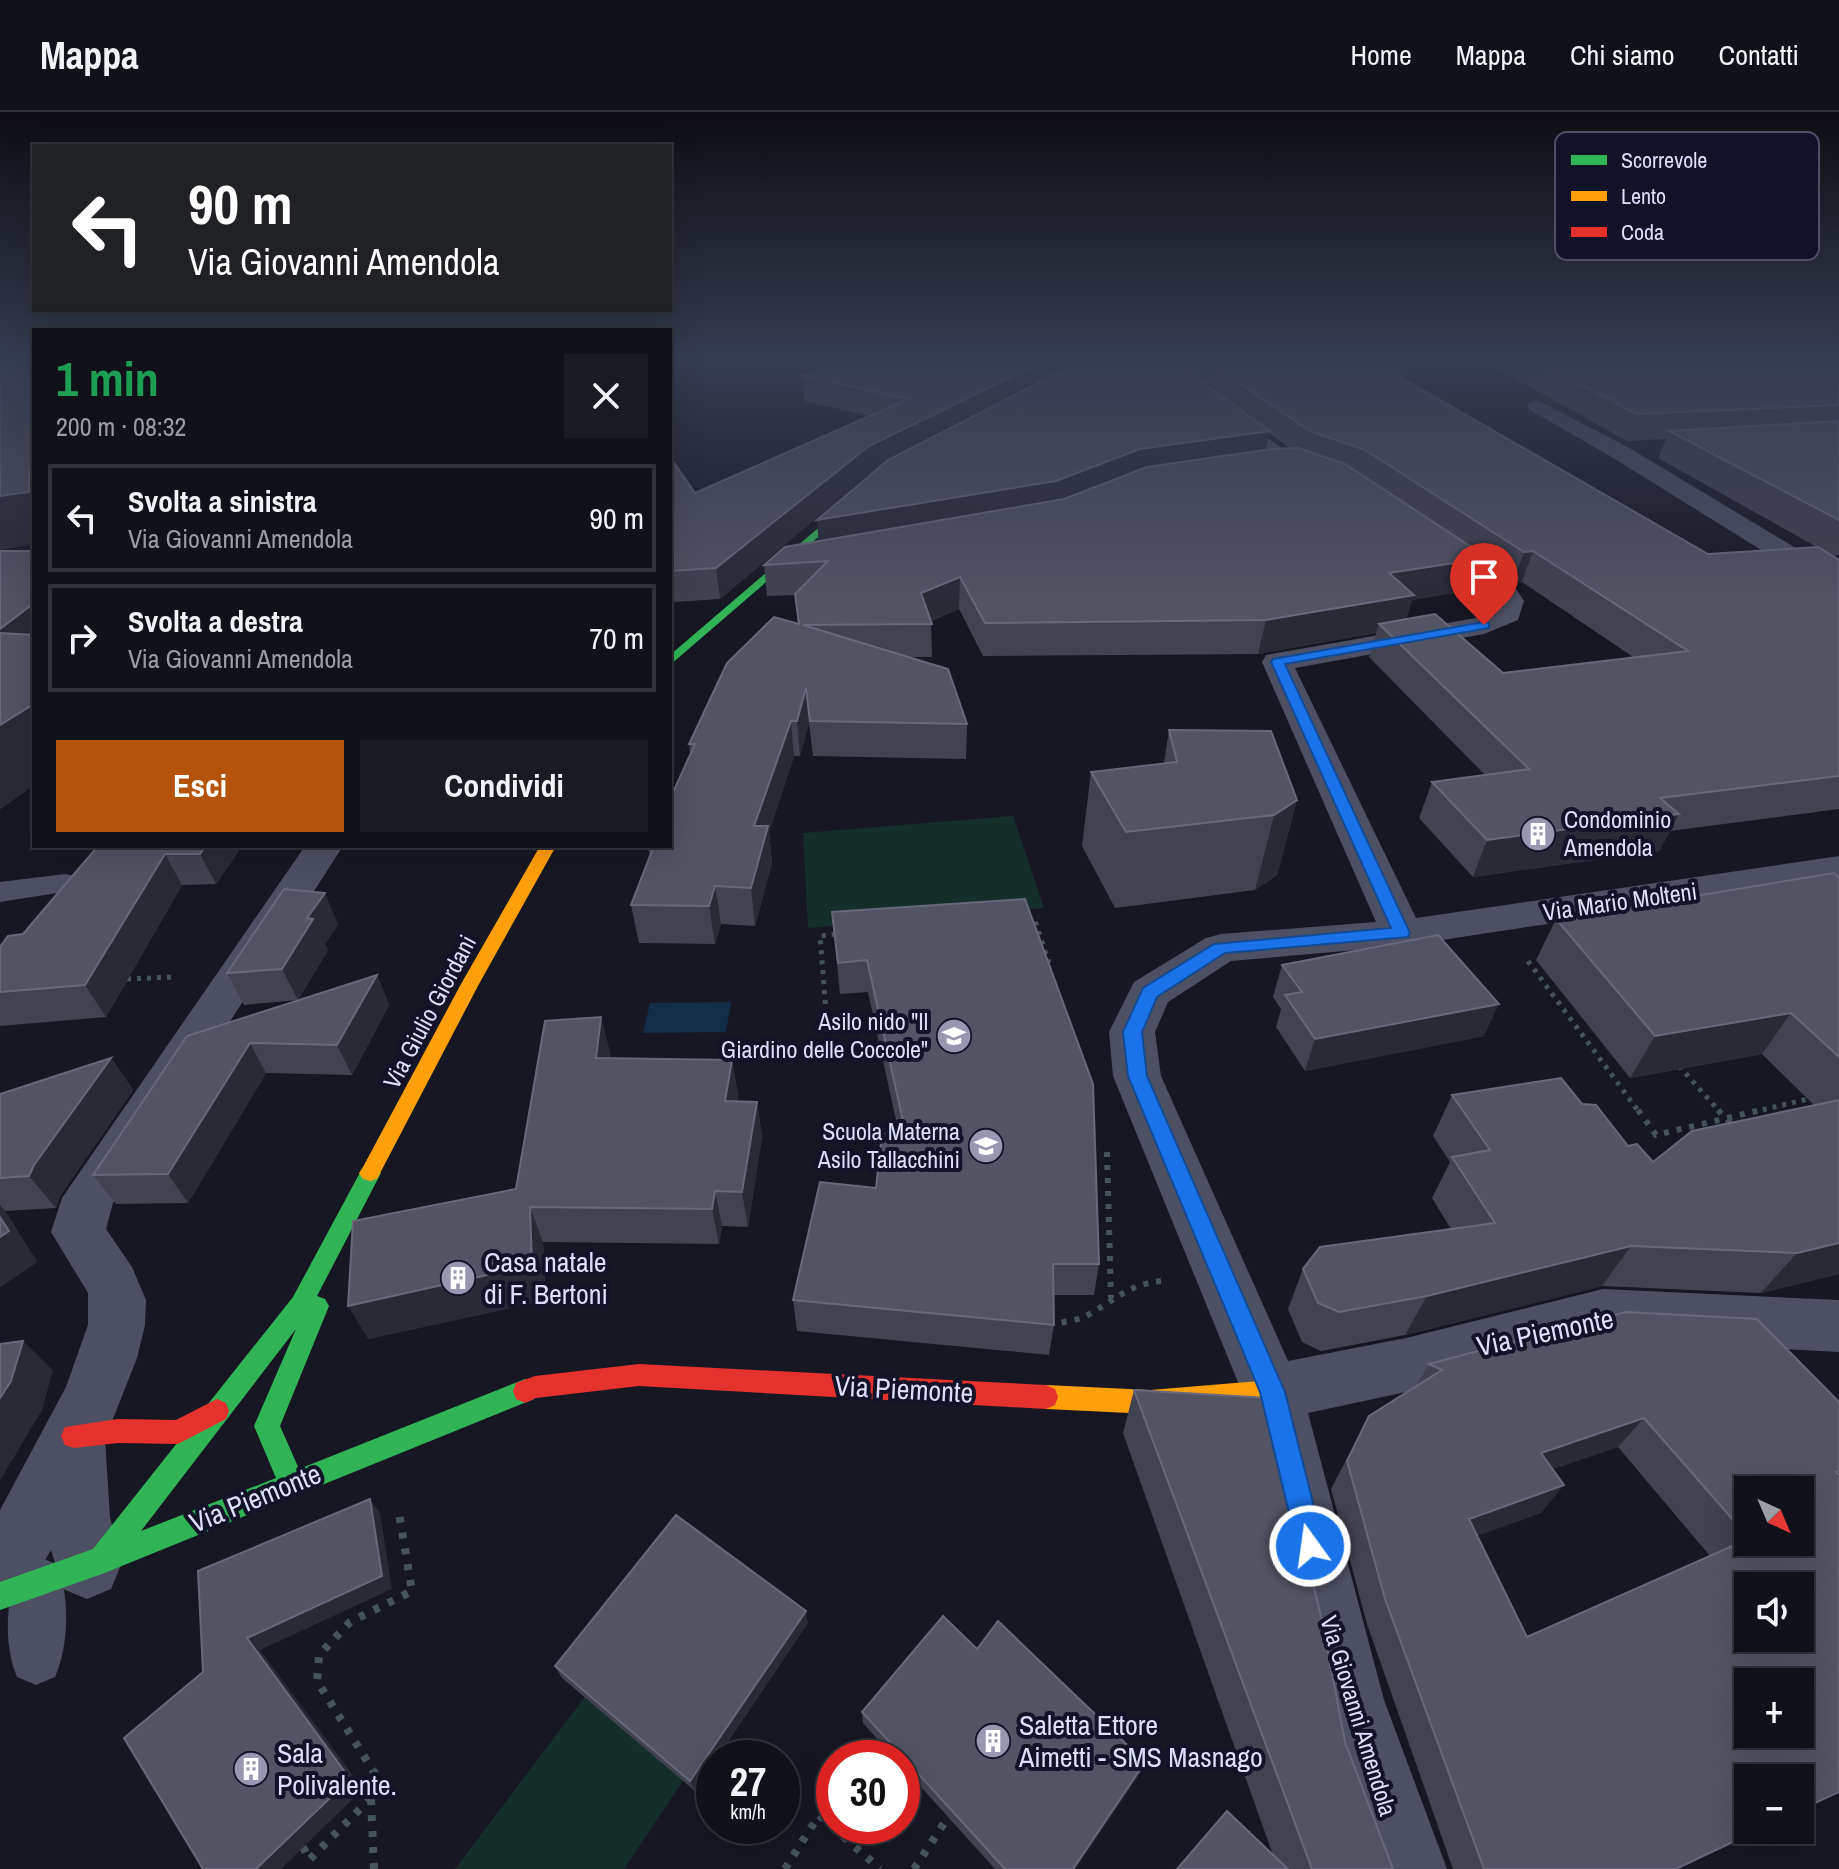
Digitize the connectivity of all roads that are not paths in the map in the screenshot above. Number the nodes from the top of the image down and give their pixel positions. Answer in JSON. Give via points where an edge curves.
{"nodes":[{"id":1,"x":1268,"y":442,"type":"edge"},
{"id":2,"x":1602,"y":442,"type":"edge"},
{"id":3,"x":1650,"y":449,"type":"edge"},
{"id":4,"x":1618,"y":451,"type":"junction"},
{"id":5,"x":1251,"y":469,"type":"edge"},
{"id":6,"x":879,"y":481,"type":"edge"},
{"id":7,"x":1406,"y":525,"type":"edge"},
{"id":8,"x":833,"y":558,"type":"edge"},
{"id":9,"x":775,"y":569,"type":"junction"},
{"id":10,"x":1832,"y":577,"type":"edge"},
{"id":11,"x":672,"y":659,"type":"edge"},
{"id":12,"x":323,"y":848,"type":"edge"},
{"id":13,"x":547,"y":848,"type":"edge"},
{"id":14,"x":1839,"y":868,"type":"edge"},
{"id":15,"x":65,"y":883,"type":"edge"},
{"id":16,"x":0,"y":892,"type":"edge"},
{"id":17,"x":1402,"y":933,"type":"junction"},
{"id":18,"x":356,"y":1202,"type":"junction"},
{"id":19,"x":1839,"y":1326,"type":"edge"},
{"id":20,"x":1272,"y":1392,"type":"junction"},
{"id":21,"x":219,"y":1410,"type":"junction"},
{"id":22,"x":74,"y":1436,"type":"junction"},
{"id":23,"x":292,"y":1484,"type":"junction"},
{"id":24,"x":45,"y":1575,"type":"edge"},
{"id":25,"x":36,"y":1658,"type":"dead end"},
{"id":26,"x":1407,"y":1869,"type":"edge"}],
"edges":[{"from":1,"to":5,"type":"street","via":[[1308,470]]},
{"from":2,"to":4,"type":"street"},
{"from":3,"to":4,"type":"street"},
{"from":4,"to":10,"type":"street"},
{"from":6,"to":9,"type":"street"},
{"from":7,"to":17,"type":"street","via":[[1505,593],[1508,614],[1484,625],[1277,662]]},
{"from":8,"to":9,"type":"street"},
{"from":9,"to":11,"type":"street"},
{"from":12,"to":22,"type":"street","via":[[88,1198],[78,1232],[118,1297],[118,1333]]},
{"from":13,"to":18,"type":"street","name":"Via Giulio Giordani"},
{"from":14,"to":17,"type":"street","name":"Via Mario Molteni"},
{"from":15,"to":16,"type":"lane"},
{"from":17,"to":20,"type":"street","name":"Via Giovanni Amendola","via":[[1221,948],[1150,993],[1132,1032],[1137,1076]]},
{"from":18,"to":21,"type":"street","name":"Via Giulio Giordani","via":[[301,1304]]},
{"from":18,"to":23,"type":"street","name":"Via Giulio Giordani","via":[[267,1426]]},
{"from":19,"to":20,"type":"street","name":"Via Piemonte","via":[[1603,1314],[1406,1365]]},
{"from":20,"to":23,"type":"street","name":"Via Piemonte","via":[[1150,1402],[639,1375],[535,1387]]},
{"from":20,"to":26,"type":"street","name":"Via Giovanni Amendola","via":[[1348,1700]]},
{"from":21,"to":22,"type":"street","name":"Via Giulio Giordani","via":[[178,1432]]},
{"from":21,"to":24,"type":"street","name":"Via Giulio Giordani"},
{"from":22,"to":24,"type":"street","via":[[77,1517]]},
{"from":22,"to":24,"type":"street","via":[[24,1536]]},
{"from":23,"to":24,"type":"street","name":"Via Piemonte"},
{"from":24,"to":25,"type":"lane"}]}
